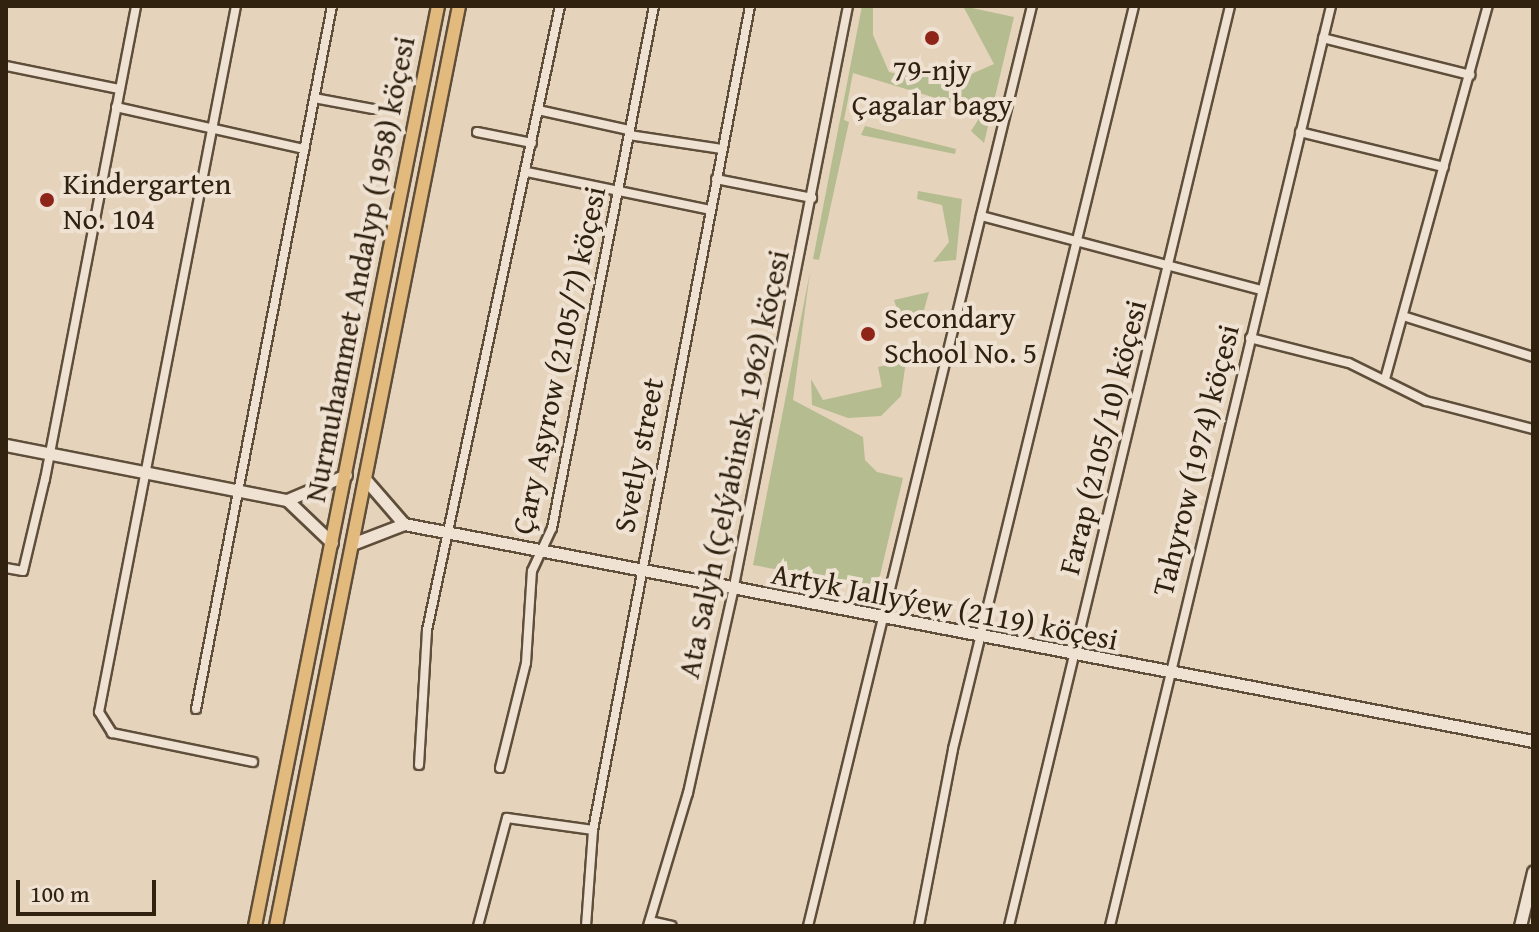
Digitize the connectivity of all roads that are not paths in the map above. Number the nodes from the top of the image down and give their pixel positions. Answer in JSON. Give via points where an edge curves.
{"nodes":[{"id":1,"x":136,"y":6,"type":"edge"},
{"id":2,"x":236,"y":6,"type":"edge"},
{"id":3,"x":332,"y":6,"type":"edge"},
{"id":4,"x":438,"y":6,"type":"edge"},
{"id":5,"x":459,"y":6,"type":"edge"},
{"id":6,"x":560,"y":6,"type":"edge"},
{"id":7,"x":654,"y":6,"type":"edge"},
{"id":8,"x":750,"y":6,"type":"edge"},
{"id":9,"x":848,"y":6,"type":"edge"},
{"id":10,"x":1032,"y":6,"type":"edge"},
{"id":11,"x":1134,"y":6,"type":"edge"},
{"id":12,"x":1230,"y":6,"type":"edge"},
{"id":13,"x":1331,"y":6,"type":"edge"},
{"id":14,"x":1488,"y":6,"type":"edge"},
{"id":15,"x":1323,"y":38,"type":"junction"},
{"id":16,"x":6,"y":66,"type":"edge"},
{"id":17,"x":1470,"y":75,"type":"junction"},
{"id":18,"x":119,"y":89,"type":"junction"},
{"id":19,"x":314,"y":98,"type":"junction"},
{"id":20,"x":116,"y":107,"type":"junction"},
{"id":21,"x":373,"y":109,"type":"dead end"},
{"id":22,"x":538,"y":110,"type":"junction"},
{"id":23,"x":213,"y":128,"type":"junction"},
{"id":24,"x":477,"y":132,"type":"dead end"},
{"id":25,"x":629,"y":132,"type":"junction"},
{"id":26,"x":1300,"y":132,"type":"junction"},
{"id":27,"x":532,"y":143,"type":"junction"},
{"id":28,"x":304,"y":149,"type":"junction"},
{"id":29,"x":722,"y":149,"type":"junction"},
{"id":30,"x":1444,"y":167,"type":"junction"},
{"id":31,"x":527,"y":172,"type":"junction"},
{"id":32,"x":716,"y":179,"type":"junction"},
{"id":33,"x":618,"y":191,"type":"junction"},
{"id":34,"x":812,"y":198,"type":"junction"},
{"id":35,"x":710,"y":210,"type":"junction"},
{"id":36,"x":981,"y":216,"type":"junction"},
{"id":37,"x":1078,"y":240,"type":"junction"},
{"id":38,"x":1170,"y":265,"type":"junction"},
{"id":39,"x":1262,"y":290,"type":"junction"},
{"id":40,"x":1403,"y":316,"type":"junction"},
{"id":41,"x":1250,"y":338,"type":"junction"},
{"id":42,"x":1533,"y":357,"type":"edge"},
{"id":43,"x":1385,"y":379,"type":"junction"},
{"id":44,"x":1533,"y":429,"type":"edge"},
{"id":45,"x":6,"y":445,"type":"edge"},
{"id":46,"x":49,"y":453,"type":"junction"},
{"id":47,"x":142,"y":471,"type":"junction"},
{"id":48,"x":346,"y":475,"type":"junction"},
{"id":49,"x":365,"y":479,"type":"junction"},
{"id":50,"x":235,"y":490,"type":"junction"},
{"id":51,"x":287,"y":500,"type":"junction"},
{"id":52,"x":404,"y":524,"type":"junction"},
{"id":53,"x":446,"y":534,"type":"junction"},
{"id":54,"x":332,"y":543,"type":"junction"},
{"id":55,"x":352,"y":544,"type":"junction"},
{"id":56,"x":543,"y":551,"type":"junction"},
{"id":57,"x":6,"y":568,"type":"edge"},
{"id":58,"x":640,"y":573,"type":"junction"},
{"id":59,"x":733,"y":591,"type":"junction"},
{"id":60,"x":883,"y":620,"type":"junction"},
{"id":61,"x":980,"y":637,"type":"junction"},
{"id":62,"x":1072,"y":654,"type":"junction"},
{"id":63,"x":1166,"y":673,"type":"junction"},
{"id":64,"x":196,"y":709,"type":"dead end"},
{"id":65,"x":1533,"y":741,"type":"edge"},
{"id":66,"x":253,"y":762,"type":"dead end"},
{"id":67,"x":419,"y":765,"type":"dead end"},
{"id":68,"x":500,"y":768,"type":"dead end"},
{"id":69,"x":593,"y":830,"type":"junction"},
{"id":70,"x":1533,"y":872,"type":"edge"},
{"id":71,"x":651,"y":924,"type":"edge"},
{"id":72,"x":255,"y":926,"type":"edge"},
{"id":73,"x":276,"y":926,"type":"edge"},
{"id":74,"x":478,"y":926,"type":"edge"},
{"id":75,"x":586,"y":926,"type":"edge"},
{"id":76,"x":672,"y":926,"type":"edge"},
{"id":77,"x":808,"y":926,"type":"edge"},
{"id":78,"x":919,"y":926,"type":"edge"},
{"id":79,"x":1009,"y":926,"type":"edge"},
{"id":80,"x":1110,"y":926,"type":"edge"},
{"id":81,"x":1520,"y":926,"type":"edge"}],
"edges":[{"from":1,"to":18,"type":"street"},
{"from":2,"to":23,"type":"street"},
{"from":3,"to":19,"type":"street"},
{"from":4,"to":48,"type":"main road","name":"Nurmuhammet Andalyp (1958) köçesi"},
{"from":5,"to":49,"type":"main road","name":"Nurmuhammet Andalyp (1958) köçesi"},
{"from":6,"to":22,"type":"street"},
{"from":7,"to":25,"type":"street","name":"Çary Aşyrow (2105/7) köçesi"},
{"from":8,"to":29,"type":"street","name":"Svetly street"},
{"from":9,"to":34,"type":"street","name":"Ata Salyh (Çelýabinsk, 1962) köçesi"},
{"from":10,"to":36,"type":"street"},
{"from":11,"to":37,"type":"street"},
{"from":12,"to":38,"type":"street","name":"Farap (2105/10) köçesi"},
{"from":13,"to":15,"type":"street","name":"Tahyrow (1974) köçesi"},
{"from":14,"to":17,"type":"street"},
{"from":15,"to":17,"type":"street"},
{"from":15,"to":26,"type":"street","name":"Tahyrow (1974) köçesi"},
{"from":16,"to":18,"type":"street"},
{"from":17,"to":30,"type":"street"},
{"from":18,"to":20,"type":"street"},
{"from":19,"to":21,"type":"street"},
{"from":19,"to":28,"type":"street"},
{"from":20,"to":23,"type":"street"},
{"from":20,"to":46,"type":"street"},
{"from":22,"to":25,"type":"street"},
{"from":22,"to":27,"type":"street"},
{"from":23,"to":28,"type":"street"},
{"from":23,"to":47,"type":"street"},
{"from":24,"to":27,"type":"street"},
{"from":25,"to":29,"type":"street"},
{"from":25,"to":33,"type":"street","name":"Çary Aşyrow (2105/7) köçesi"},
{"from":26,"to":30,"type":"street"},
{"from":26,"to":39,"type":"street","name":"Tahyrow (1974) köçesi"},
{"from":27,"to":31,"type":"street"},
{"from":28,"to":50,"type":"street"},
{"from":29,"to":32,"type":"street","name":"Svetly street"},
{"from":30,"to":40,"type":"street"},
{"from":31,"to":33,"type":"street"},
{"from":31,"to":53,"type":"street","via":[[457,514]]},
{"from":32,"to":34,"type":"street"},
{"from":32,"to":35,"type":"street","name":"Svetly street"},
{"from":33,"to":35,"type":"street"},
{"from":33,"to":56,"type":"street","name":"Çary Aşyrow (2105/7) köçesi"},
{"from":34,"to":59,"type":"street","name":"Ata Salyh (Çelýabinsk, 1962) köçesi"},
{"from":35,"to":58,"type":"street","name":"Svetly street"},
{"from":36,"to":37,"type":"street"},
{"from":36,"to":60,"type":"street"},
{"from":37,"to":38,"type":"street"},
{"from":37,"to":61,"type":"street"},
{"from":38,"to":39,"type":"street"},
{"from":38,"to":62,"type":"street","name":"Farap (2105/10) köçesi"},
{"from":39,"to":41,"type":"street","name":"Tahyrow (1974) köçesi"},
{"from":40,"to":42,"type":"street"},
{"from":40,"to":43,"type":"street"},
{"from":41,"to":43,"type":"street"},
{"from":41,"to":63,"type":"street","name":"Tahyrow (1974) köçesi"},
{"from":43,"to":44,"type":"street","via":[[1426,401]]},
{"from":45,"to":46,"type":"street"},
{"from":46,"to":47,"type":"street"},
{"from":46,"to":57,"type":"street","via":[[23,571]]},
{"from":47,"to":50,"type":"street"},
{"from":47,"to":66,"type":"street","via":[[100,705],[102,725]]},
{"from":48,"to":51,"type":"street"},
{"from":48,"to":54,"type":"main road","name":"Nurmuhammet Andalyp (1958) köçesi"},
{"from":49,"to":52,"type":"street","name":"Nurmuhammet Andalyp (1958) köçesi"},
{"from":49,"to":55,"type":"main road","name":"Nurmuhammet Andalyp (1958) köçesi"},
{"from":50,"to":51,"type":"street"},
{"from":50,"to":64,"type":"street"},
{"from":51,"to":54,"type":"street","name":"Nurmuhammet Andalyp (1958) köçesi"},
{"from":52,"to":53,"type":"street","name":"Artyk Jallyýew (2119) köçesi"},
{"from":52,"to":55,"type":"street"},
{"from":53,"to":56,"type":"street","name":"Artyk Jallyýew (2119) köçesi"},
{"from":53,"to":67,"type":"street","via":[[422,675]]},
{"from":54,"to":72,"type":"main road","name":"Nurmuhammet Andalyp (1958) köçesi"},
{"from":55,"to":73,"type":"main road","name":"Nurmuhammet Andalyp (1958) köçesi"},
{"from":56,"to":58,"type":"street","name":"Artyk Jallyýew (2119) köçesi"},
{"from":56,"to":68,"type":"street","name":"Çary Aşyrow (2105/7) köçesi","via":[[532,571],[526,663]]},
{"from":58,"to":59,"type":"street","name":"Artyk Jallyýew (2119) köçesi"},
{"from":58,"to":69,"type":"street","name":"Svetly street"},
{"from":59,"to":60,"type":"street","name":"Artyk Jallyýew (2119) köçesi"},
{"from":59,"to":71,"type":"street","name":"Ata Salyh (Çelýabinsk, 1962) köçesi"},
{"from":60,"to":61,"type":"street","name":"Artyk Jallyýew (2119) köçesi"},
{"from":60,"to":77,"type":"street"},
{"from":61,"to":62,"type":"street","name":"Artyk Jallyýew (2119) köçesi"},
{"from":61,"to":78,"type":"street"},
{"from":62,"to":63,"type":"street","name":"Artyk Jallyýew (2119) köçesi"},
{"from":62,"to":79,"type":"street","name":"Farap (2105/10) köçesi"},
{"from":63,"to":65,"type":"street","name":"Artyk Jallyýew (2119) köçesi"},
{"from":63,"to":80,"type":"street","name":"Tahyrow (1974) köçesi"},
{"from":69,"to":74,"type":"street","via":[[511,817]]},
{"from":69,"to":75,"type":"street","name":"Svetly street"},
{"from":70,"to":81,"type":"street"},
{"from":71,"to":76,"type":"street"}]}
